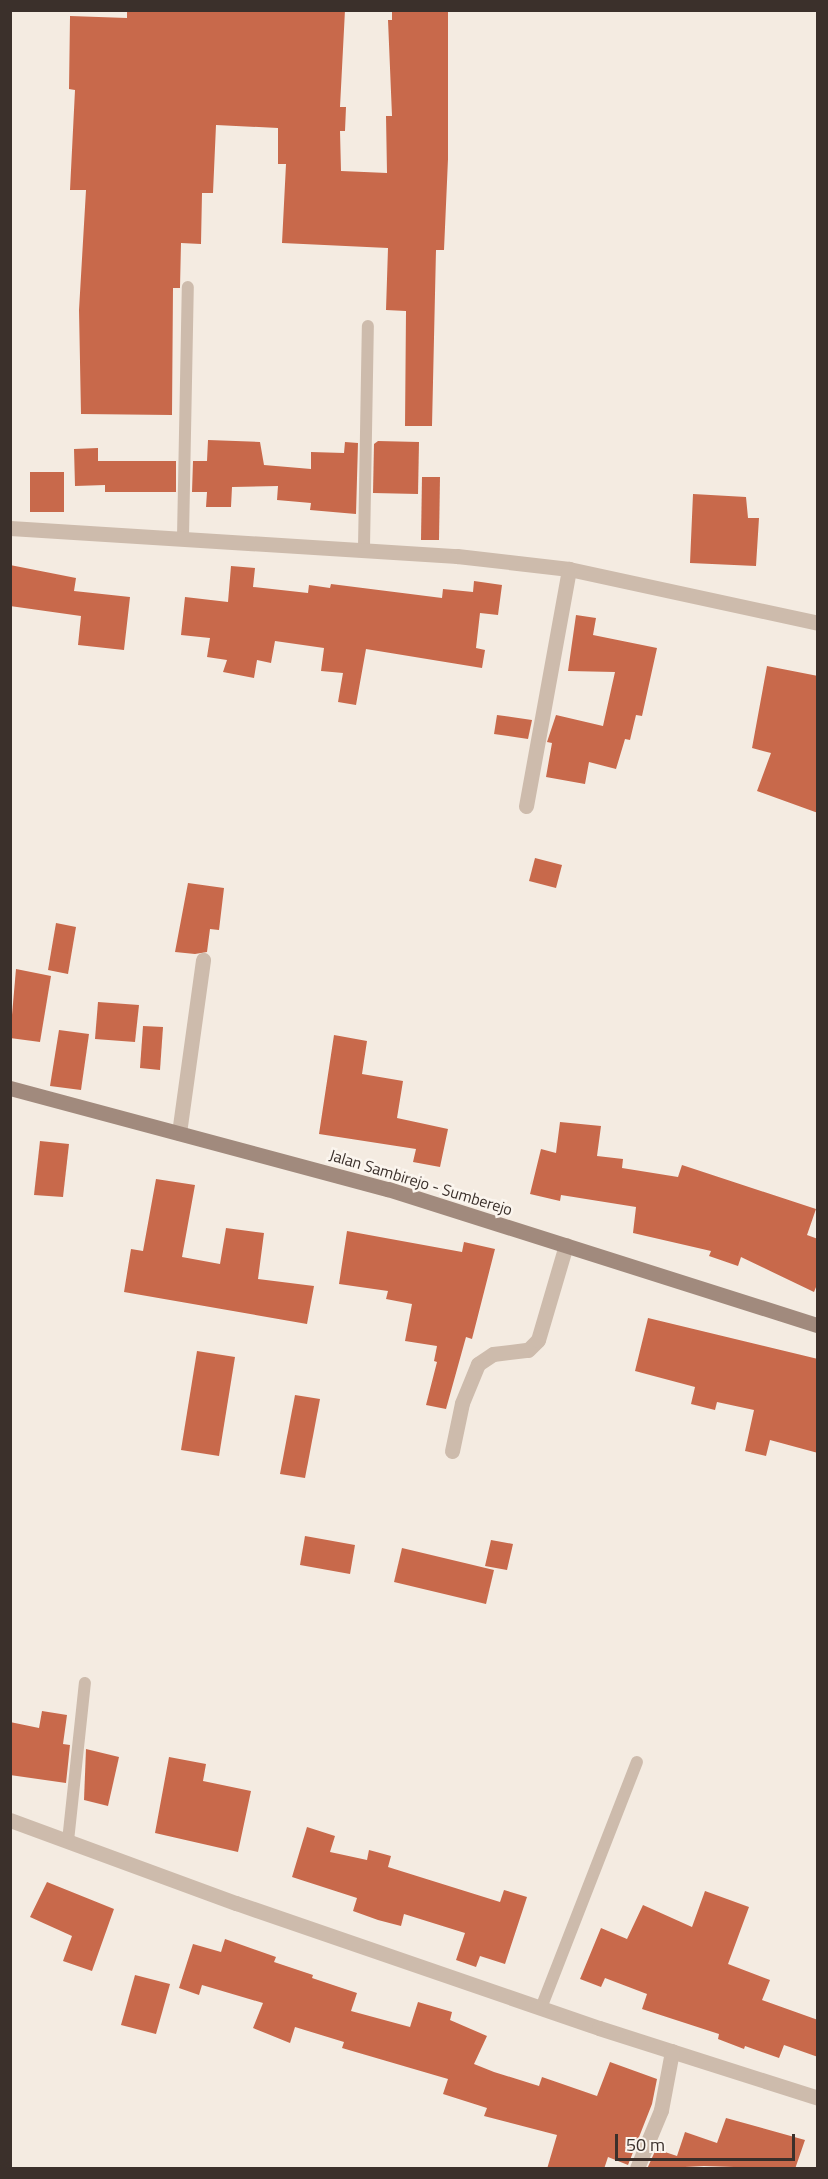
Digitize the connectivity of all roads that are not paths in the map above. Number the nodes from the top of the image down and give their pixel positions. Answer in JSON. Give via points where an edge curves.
{"nodes":[{"id":1,"x":188,"y":286,"type":"dead end"},
{"id":2,"x":368,"y":326,"type":"dead end"},
{"id":3,"x":10,"y":528,"type":"edge"},
{"id":4,"x":183,"y":537,"type":"junction"},
{"id":5,"x":364,"y":547,"type":"junction"},
{"id":6,"x":569,"y":569,"type":"junction"},
{"id":7,"x":818,"y":623,"type":"edge"},
{"id":8,"x":526,"y":806,"type":"dead end"},
{"id":9,"x":203,"y":960,"type":"dead end"},
{"id":10,"x":10,"y":1088,"type":"edge"},
{"id":11,"x":179,"y":1133,"type":"junction"},
{"id":12,"x":566,"y":1245,"type":"junction"},
{"id":13,"x":818,"y":1325,"type":"edge"},
{"id":14,"x":452,"y":1451,"type":"dead end"},
{"id":15,"x":85,"y":1683,"type":"dead end"},
{"id":16,"x":637,"y":1762,"type":"dead end"},
{"id":17,"x":10,"y":1820,"type":"edge"},
{"id":18,"x":68,"y":1841,"type":"junction"},
{"id":19,"x":541,"y":2008,"type":"junction"},
{"id":20,"x":672,"y":2051,"type":"junction"},
{"id":21,"x":818,"y":2098,"type":"edge"},
{"id":22,"x":637,"y":2169,"type":"edge"}],
"edges":[{"from":1,"to":4,"type":"lane"},
{"from":2,"to":5,"type":"lane"},
{"from":3,"to":4,"type":"street"},
{"from":4,"to":5,"type":"street"},
{"from":5,"to":6,"type":"street"},
{"from":6,"to":7,"type":"street"},
{"from":6,"to":8,"type":"street"},
{"from":9,"to":11,"type":"street"},
{"from":10,"to":11,"type":"main road","name":"Jalan Sambirejo - Sumberejo"},
{"from":11,"to":12,"type":"main road","name":"Jalan Sambirejo - Sumberejo","via":[[388,1189]]},
{"from":12,"to":13,"type":"main road","name":"Jalan Sambirejo - Sumberejo"},
{"from":12,"to":14,"type":"street","via":[[538,1340],[528,1350],[493,1354],[478,1364],[462,1403]]},
{"from":15,"to":18,"type":"lane"},
{"from":16,"to":19,"type":"lane"},
{"from":17,"to":18,"type":"street"},
{"from":18,"to":19,"type":"street"},
{"from":19,"to":20,"type":"street"},
{"from":20,"to":21,"type":"street"},
{"from":20,"to":22,"type":"street","via":[[661,2110]]}]}
